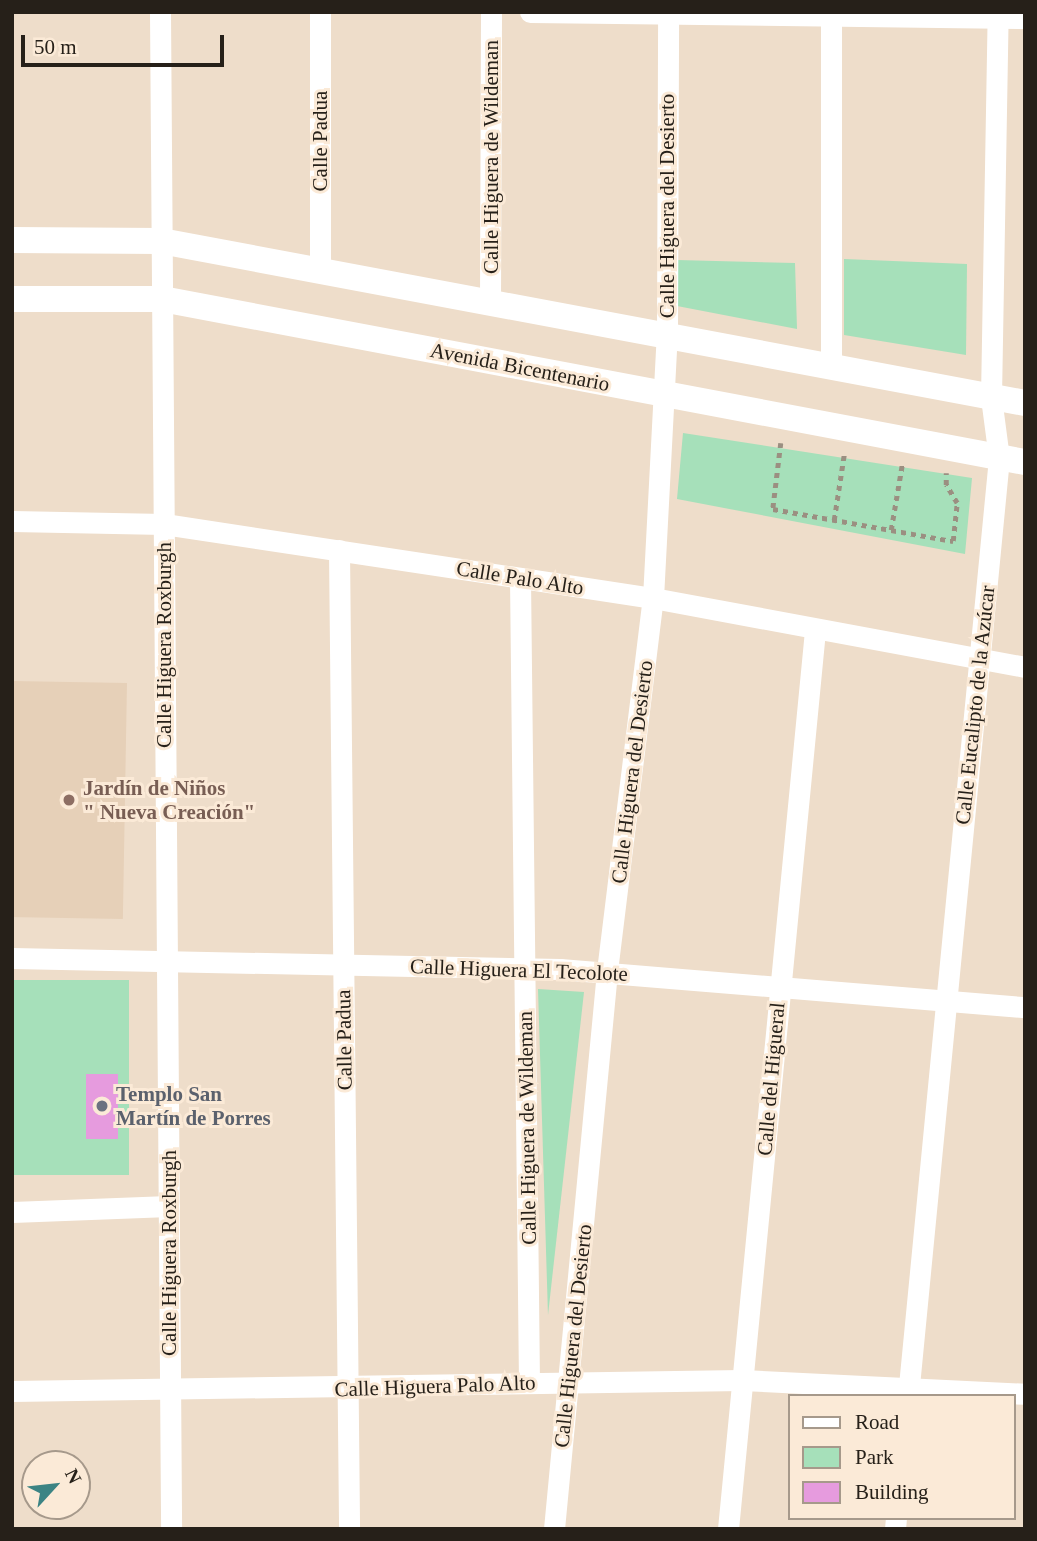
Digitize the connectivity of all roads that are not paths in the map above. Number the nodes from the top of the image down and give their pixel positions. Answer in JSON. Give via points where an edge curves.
{"nodes":[{"id":1,"x":160,"y":12,"type":"edge"},
{"id":2,"x":320,"y":12,"type":"edge"},
{"id":3,"x":491,"y":12,"type":"edge"},
{"id":4,"x":530,"y":12,"type":"edge"},
{"id":5,"x":668,"y":13,"type":"edge"},
{"id":6,"x":831,"y":14,"type":"edge"},
{"id":7,"x":998,"y":15,"type":"edge"},
{"id":8,"x":1025,"y":18,"type":"edge"},
{"id":9,"x":12,"y":240,"type":"edge"},
{"id":10,"x":162,"y":241,"type":"junction"},
{"id":11,"x":320,"y":270,"type":"junction"},
{"id":12,"x":12,"y":299,"type":"edge"},
{"id":13,"x":162,"y":299,"type":"junction"},
{"id":14,"x":490,"y":302,"type":"junction"},
{"id":15,"x":667,"y":335,"type":"junction"},
{"id":16,"x":831,"y":366,"type":"junction"},
{"id":17,"x":665,"y":394,"type":"junction"},
{"id":18,"x":991,"y":397,"type":"junction"},
{"id":19,"x":1025,"y":403,"type":"edge"},
{"id":20,"x":999,"y":457,"type":"junction"},
{"id":21,"x":1025,"y":462,"type":"edge"},
{"id":22,"x":12,"y":521,"type":"edge"},
{"id":23,"x":164,"y":524,"type":"junction"},
{"id":24,"x":339,"y":550,"type":"junction"},
{"id":25,"x":520,"y":578,"type":"junction"},
{"id":26,"x":653,"y":598,"type":"junction"},
{"id":27,"x":815,"y":630,"type":"junction"},
{"id":28,"x":979,"y":658,"type":"junction"},
{"id":29,"x":1025,"y":667,"type":"edge"},
{"id":30,"x":12,"y":958,"type":"edge"},
{"id":31,"x":167,"y":961,"type":"junction"},
{"id":32,"x":343,"y":965,"type":"junction"},
{"id":33,"x":525,"y":968,"type":"junction"},
{"id":34,"x":607,"y":971,"type":"junction"},
{"id":35,"x":780,"y":986,"type":"junction"},
{"id":36,"x":946,"y":1001,"type":"junction"},
{"id":37,"x":1025,"y":1007,"type":"edge"},
{"id":38,"x":169,"y":1206,"type":"junction"},
{"id":39,"x":12,"y":1212,"type":"edge"},
{"id":40,"x":742,"y":1380,"type":"junction"},
{"id":41,"x":568,"y":1382,"type":"junction"},
{"id":42,"x":529,"y":1383,"type":"junction"},
{"id":43,"x":347,"y":1389,"type":"junction"},
{"id":44,"x":170,"y":1390,"type":"junction"},
{"id":45,"x":12,"y":1391,"type":"edge"},
{"id":46,"x":908,"y":1392,"type":"edge"},
{"id":47,"x":1025,"y":1394,"type":"edge"},
{"id":48,"x":171,"y":1529,"type":"edge"},
{"id":49,"x":349,"y":1529,"type":"edge"},
{"id":50,"x":554,"y":1529,"type":"edge"},
{"id":51,"x":728,"y":1529,"type":"edge"}],
"edges":[{"from":1,"to":10,"type":"street","name":"Calle Higuera Roxburgh"},
{"from":2,"to":11,"type":"street","name":"Calle Padua"},
{"from":3,"to":14,"type":"street","name":"Calle Higuera de Wildeman"},
{"from":4,"to":5,"type":"street"},
{"from":5,"to":6,"type":"street"},
{"from":5,"to":15,"type":"street","name":"Calle Higuera del Desierto"},
{"from":6,"to":7,"type":"street"},
{"from":6,"to":16,"type":"street"},
{"from":7,"to":8,"type":"street"},
{"from":7,"to":18,"type":"street","name":"Calle Eucalipto de la Azúcar"},
{"from":9,"to":10,"type":"street"},
{"from":10,"to":11,"type":"street"},
{"from":10,"to":13,"type":"street","name":"Calle Higuera Roxburgh"},
{"from":11,"to":14,"type":"street"},
{"from":12,"to":13,"type":"street","name":"Avenida Bicentenario"},
{"from":13,"to":17,"type":"street","name":"Avenida Bicentenario"},
{"from":13,"to":23,"type":"street","name":"Calle Higuera Roxburgh"},
{"from":14,"to":15,"type":"street"},
{"from":15,"to":16,"type":"street"},
{"from":15,"to":17,"type":"street","name":"Calle Higuera del Desierto"},
{"from":16,"to":18,"type":"street"},
{"from":17,"to":20,"type":"street","name":"Avenida Bicentenario"},
{"from":17,"to":26,"type":"street","name":"Calle Higuera del Desierto"},
{"from":18,"to":19,"type":"street"},
{"from":18,"to":20,"type":"street","name":"Calle Eucalipto de la Azúcar"},
{"from":20,"to":21,"type":"street","name":"Avenida Bicentenario"},
{"from":20,"to":28,"type":"street","name":"Calle Eucalipto de la Azúcar"},
{"from":22,"to":23,"type":"street","name":"Calle Palo Alto"},
{"from":23,"to":24,"type":"street","name":"Calle Palo Alto"},
{"from":23,"to":31,"type":"street","name":"Calle Higuera Roxburgh"},
{"from":24,"to":25,"type":"street","name":"Calle Palo Alto"},
{"from":24,"to":32,"type":"street","name":"Calle Padua"},
{"from":25,"to":26,"type":"street","name":"Calle Palo Alto"},
{"from":25,"to":33,"type":"street","name":"Calle Higuera de Wildeman"},
{"from":26,"to":27,"type":"street","name":"Calle Palo Alto"},
{"from":26,"to":34,"type":"street","name":"Calle Higuera del Desierto"},
{"from":27,"to":28,"type":"street","name":"Calle Palo Alto"},
{"from":27,"to":35,"type":"street","name":"Calle del Higueral"},
{"from":28,"to":29,"type":"street","name":"Calle Palo Alto"},
{"from":28,"to":36,"type":"street","name":"Calle Eucalipto de la Azúcar"},
{"from":30,"to":31,"type":"street","name":"Calle Higuera El Tecolote"},
{"from":31,"to":32,"type":"street","name":"Calle Higuera El Tecolote"},
{"from":31,"to":38,"type":"street","name":"Calle Higuera Roxburgh"},
{"from":32,"to":33,"type":"street","name":"Calle Higuera El Tecolote"},
{"from":32,"to":43,"type":"street","name":"Calle Padua"},
{"from":33,"to":34,"type":"street","name":"Calle Higuera El Tecolote"},
{"from":33,"to":42,"type":"street","name":"Calle Higuera de Wildeman"},
{"from":34,"to":35,"type":"street","name":"Calle Higuera El Tecolote"},
{"from":34,"to":41,"type":"street","name":"Calle Higuera del Desierto"},
{"from":35,"to":36,"type":"street","name":"Calle Higuera El Tecolote"},
{"from":35,"to":40,"type":"street","name":"Calle del Higueral"},
{"from":36,"to":37,"type":"street","name":"Calle Higuera El Tecolote"},
{"from":36,"to":46,"type":"street","name":"Calle Eucalipto de la Azúcar"},
{"from":38,"to":39,"type":"street"},
{"from":38,"to":44,"type":"street","name":"Calle Higuera Roxburgh"},
{"from":40,"to":41,"type":"street","name":"Calle Higuera Palo Alto"},
{"from":40,"to":46,"type":"street","name":"Calle Higuera Palo Alto"},
{"from":40,"to":51,"type":"street","name":"Calle del Higueral"},
{"from":41,"to":42,"type":"street","name":"Calle Higuera Palo Alto"},
{"from":41,"to":50,"type":"street","name":"Calle Higuera del Desierto"},
{"from":42,"to":43,"type":"street","name":"Calle Higuera Palo Alto"},
{"from":43,"to":44,"type":"street","name":"Calle Higuera Palo Alto"},
{"from":43,"to":49,"type":"street","name":"Calle Padua"},
{"from":44,"to":45,"type":"street","name":"Calle Higuera Palo Alto"},
{"from":44,"to":48,"type":"street","name":"Calle Higuera Roxburgh"},
{"from":46,"to":47,"type":"street","name":"Calle Higuera Palo Alto"}]}
